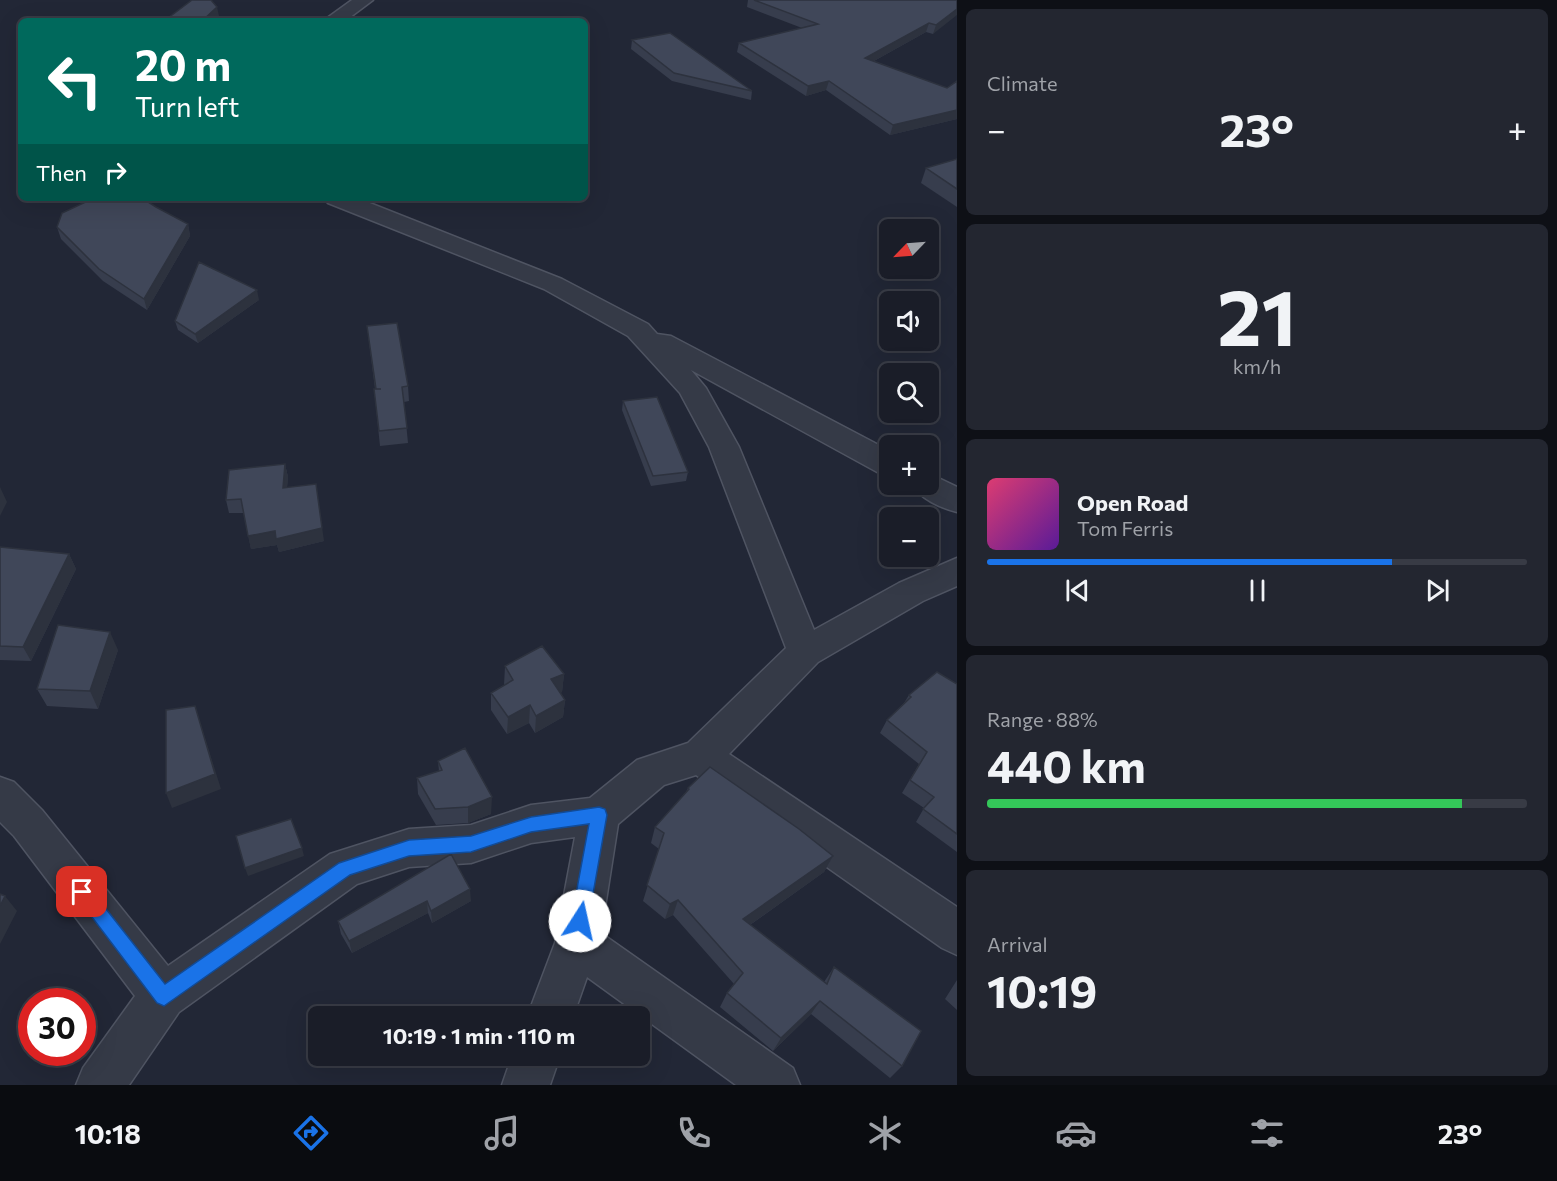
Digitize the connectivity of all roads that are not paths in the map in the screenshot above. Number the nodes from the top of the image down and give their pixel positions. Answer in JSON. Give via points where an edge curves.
{"nodes":[{"id":1,"x":364,"y":0,"type":"edge"},
{"id":2,"x":337,"y":18,"type":"edge"},
{"id":3,"x":344,"y":201,"type":"edge"},
{"id":4,"x":638,"y":330,"type":"junction"},
{"id":5,"x":879,"y":459,"type":"edge"},
{"id":6,"x":939,"y":491,"type":"edge"},
{"id":7,"x":957,"y":501,"type":"edge"},
{"id":8,"x":957,"y":571,"type":"edge"},
{"id":9,"x":805,"y":652,"type":"junction"},
{"id":10,"x":701,"y":756,"type":"junction"},
{"id":11,"x":0,"y":795,"type":"edge"},
{"id":12,"x":599,"y":815,"type":"junction"},
{"id":13,"x":957,"y":933,"type":"edge"},
{"id":14,"x":577,"y":943,"type":"junction"},
{"id":15,"x":164,"y":996,"type":"junction"},
{"id":16,"x":554,"y":1006,"type":"edge"},
{"id":17,"x":533,"y":1066,"type":"edge"},
{"id":18,"x":100,"y":1085,"type":"edge"},
{"id":19,"x":526,"y":1085,"type":"edge"},
{"id":20,"x":776,"y":1085,"type":"edge"}],
"edges":[{"from":1,"to":2,"type":"street"},
{"from":3,"to":4,"type":"street","via":[[553,284]]},
{"from":4,"to":5,"type":"street"},
{"from":4,"to":9,"type":"street","via":[[692,388],[724,447]]},
{"from":6,"to":7,"type":"street"},
{"from":8,"to":9,"type":"street","via":[[911,592]]},
{"from":9,"to":10,"type":"street"},
{"from":10,"to":12,"type":"street","via":[[651,772]]},
{"from":10,"to":13,"type":"street"},
{"from":11,"to":15,"type":"street","via":[[28,823]]},
{"from":12,"to":14,"type":"street"},
{"from":12,"to":15,"type":"street","via":[[531,825],[471,844],[409,848],[345,868]]},
{"from":14,"to":16,"type":"street"},
{"from":14,"to":20,"type":"street"},
{"from":15,"to":18,"type":"street"},
{"from":17,"to":19,"type":"street"}]}
